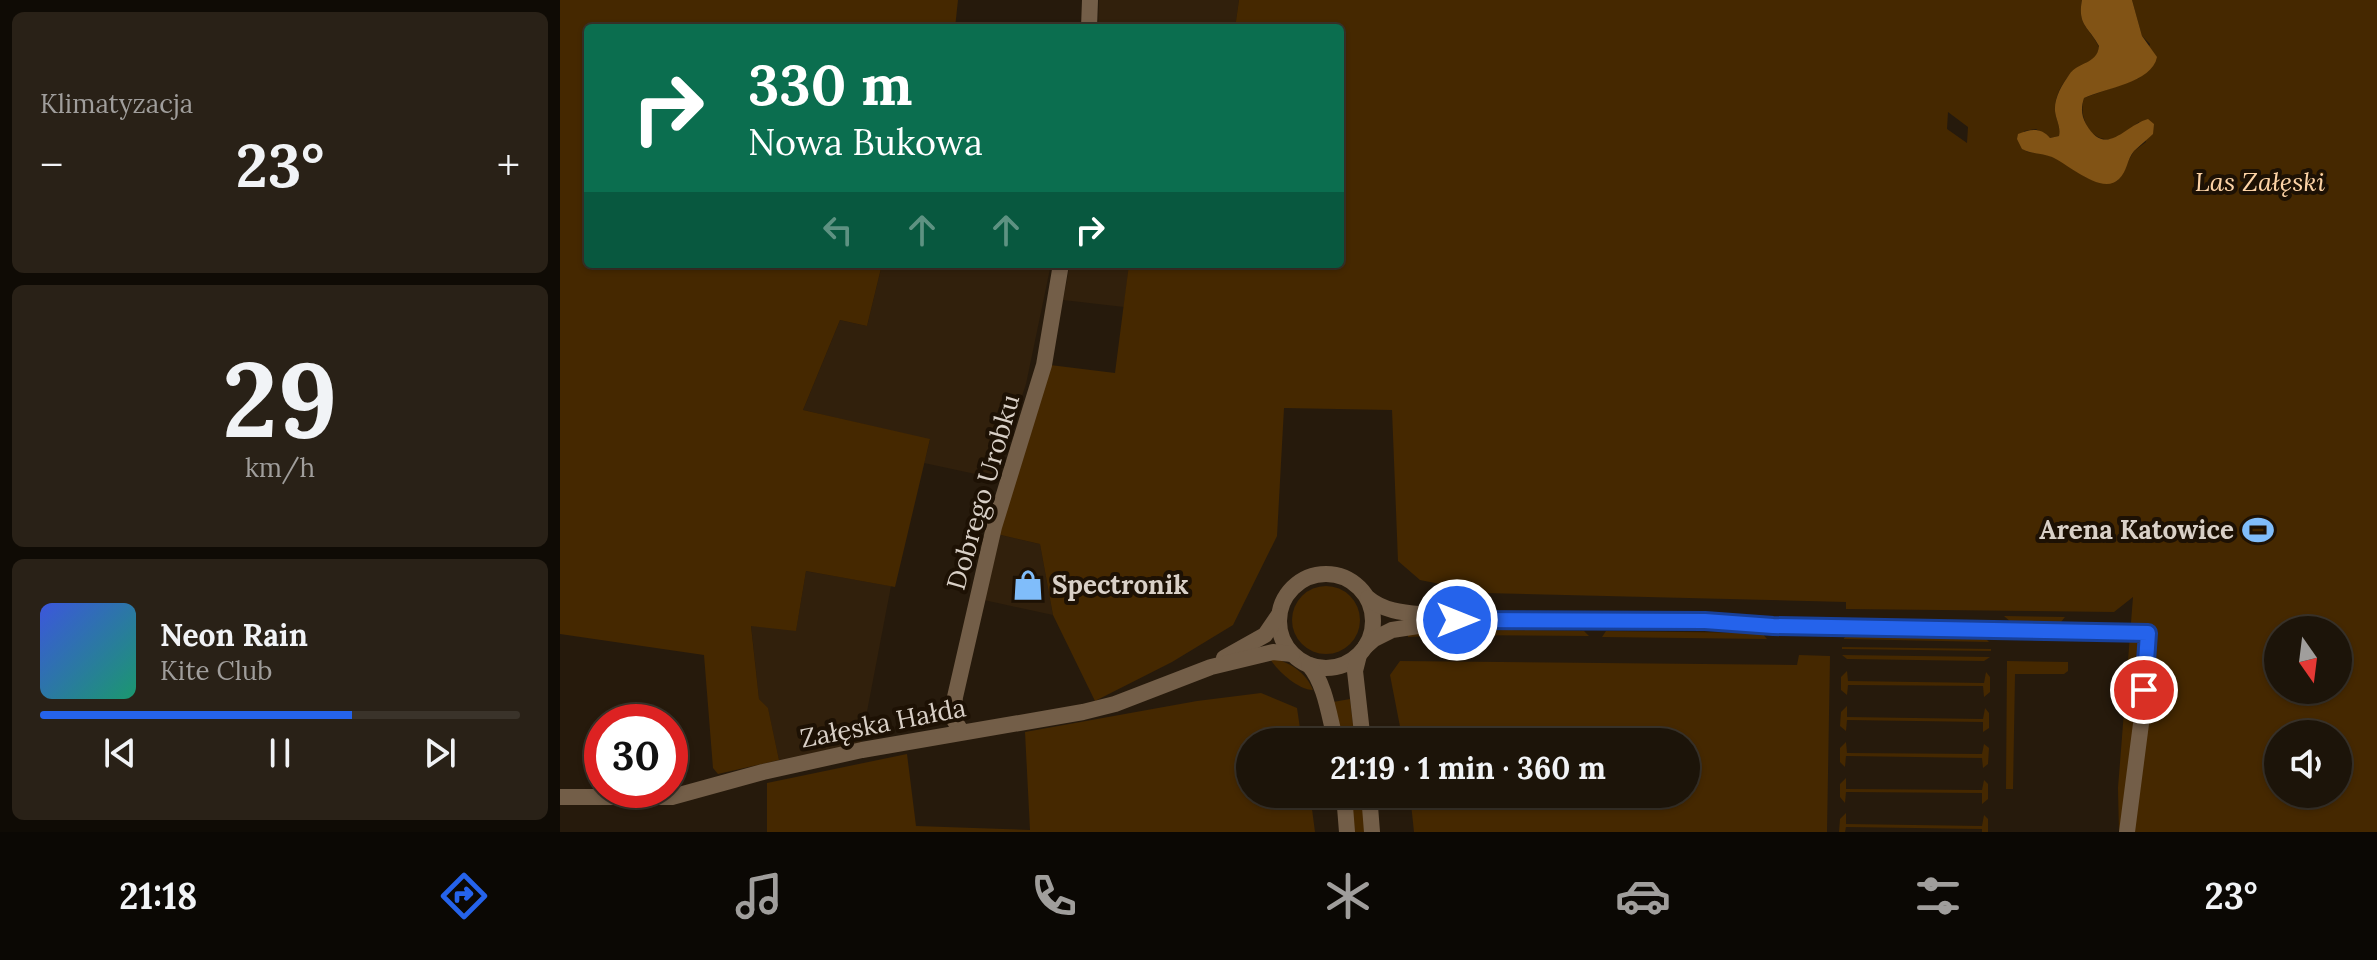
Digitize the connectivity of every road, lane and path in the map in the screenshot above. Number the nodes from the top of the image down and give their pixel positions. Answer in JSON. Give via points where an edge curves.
{"nodes":[{"id":1,"x":1090,"y":0,"type":"edge"},
{"id":2,"x":1089,"y":24,"type":"edge"},
{"id":3,"x":1060,"y":268,"type":"edge"},
{"id":4,"x":1368,"y":598,"type":"junction"},
{"id":5,"x":1278,"y":616,"type":"junction"},
{"id":6,"x":1457,"y":620,"type":"junction"},
{"id":7,"x":1362,"y":651,"type":"junction"},
{"id":8,"x":1292,"y":654,"type":"junction"},
{"id":9,"x":1309,"y":665,"type":"junction"},
{"id":10,"x":1211,"y":667,"type":"junction"},
{"id":11,"x":1332,"y":728,"type":"edge"},
{"id":12,"x":1361,"y":728,"type":"edge"},
{"id":13,"x":961,"y":731,"type":"junction"},
{"id":14,"x":560,"y":797,"type":"edge"},
{"id":15,"x":1345,"y":808,"type":"edge"},
{"id":16,"x":1370,"y":808,"type":"edge"},
{"id":17,"x":1347,"y":832,"type":"edge"},
{"id":18,"x":1372,"y":832,"type":"edge"},
{"id":19,"x":2127,"y":832,"type":"edge"}],
"edges":[{"from":1,"to":2,"type":"street"},
{"from":3,"to":13,"type":"street","name":"Dobrego Urobku","via":[[1044,365],[994,527],[955,697],[953,718]]},
{"from":4,"to":5,"type":"street","via":[[1353,581],[1317,574],[1292,588]]},
{"from":4,"to":6,"type":"street","via":[[1391,610]]},
{"from":4,"to":7,"type":"street","via":[[1373,628]]},
{"from":5,"to":8,"type":"street","via":[[1281,637]]},
{"from":5,"to":10,"type":"street","name":"Załęska Hałda","via":[[1265,635]]},
{"from":6,"to":7,"type":"street","via":[[1392,630]]},
{"from":6,"to":19,"type":"street","via":[[2148,633]]},
{"from":7,"to":9,"type":"street","via":[[1336,667]]},
{"from":7,"to":12,"type":"street","via":[[1355,671]]},
{"from":8,"to":9,"type":"street"},
{"from":8,"to":10,"type":"street","name":"Załęska Hałda","via":[[1273,652]]},
{"from":9,"to":11,"type":"street","via":[[1317,675]]},
{"from":10,"to":13,"type":"street","name":"Załęska Hałda","via":[[1115,704]]},
{"from":13,"to":14,"type":"street","name":"Załęska Hałda","via":[[849,752],[672,797]]},
{"from":15,"to":17,"type":"street"},
{"from":16,"to":18,"type":"street"}]}
